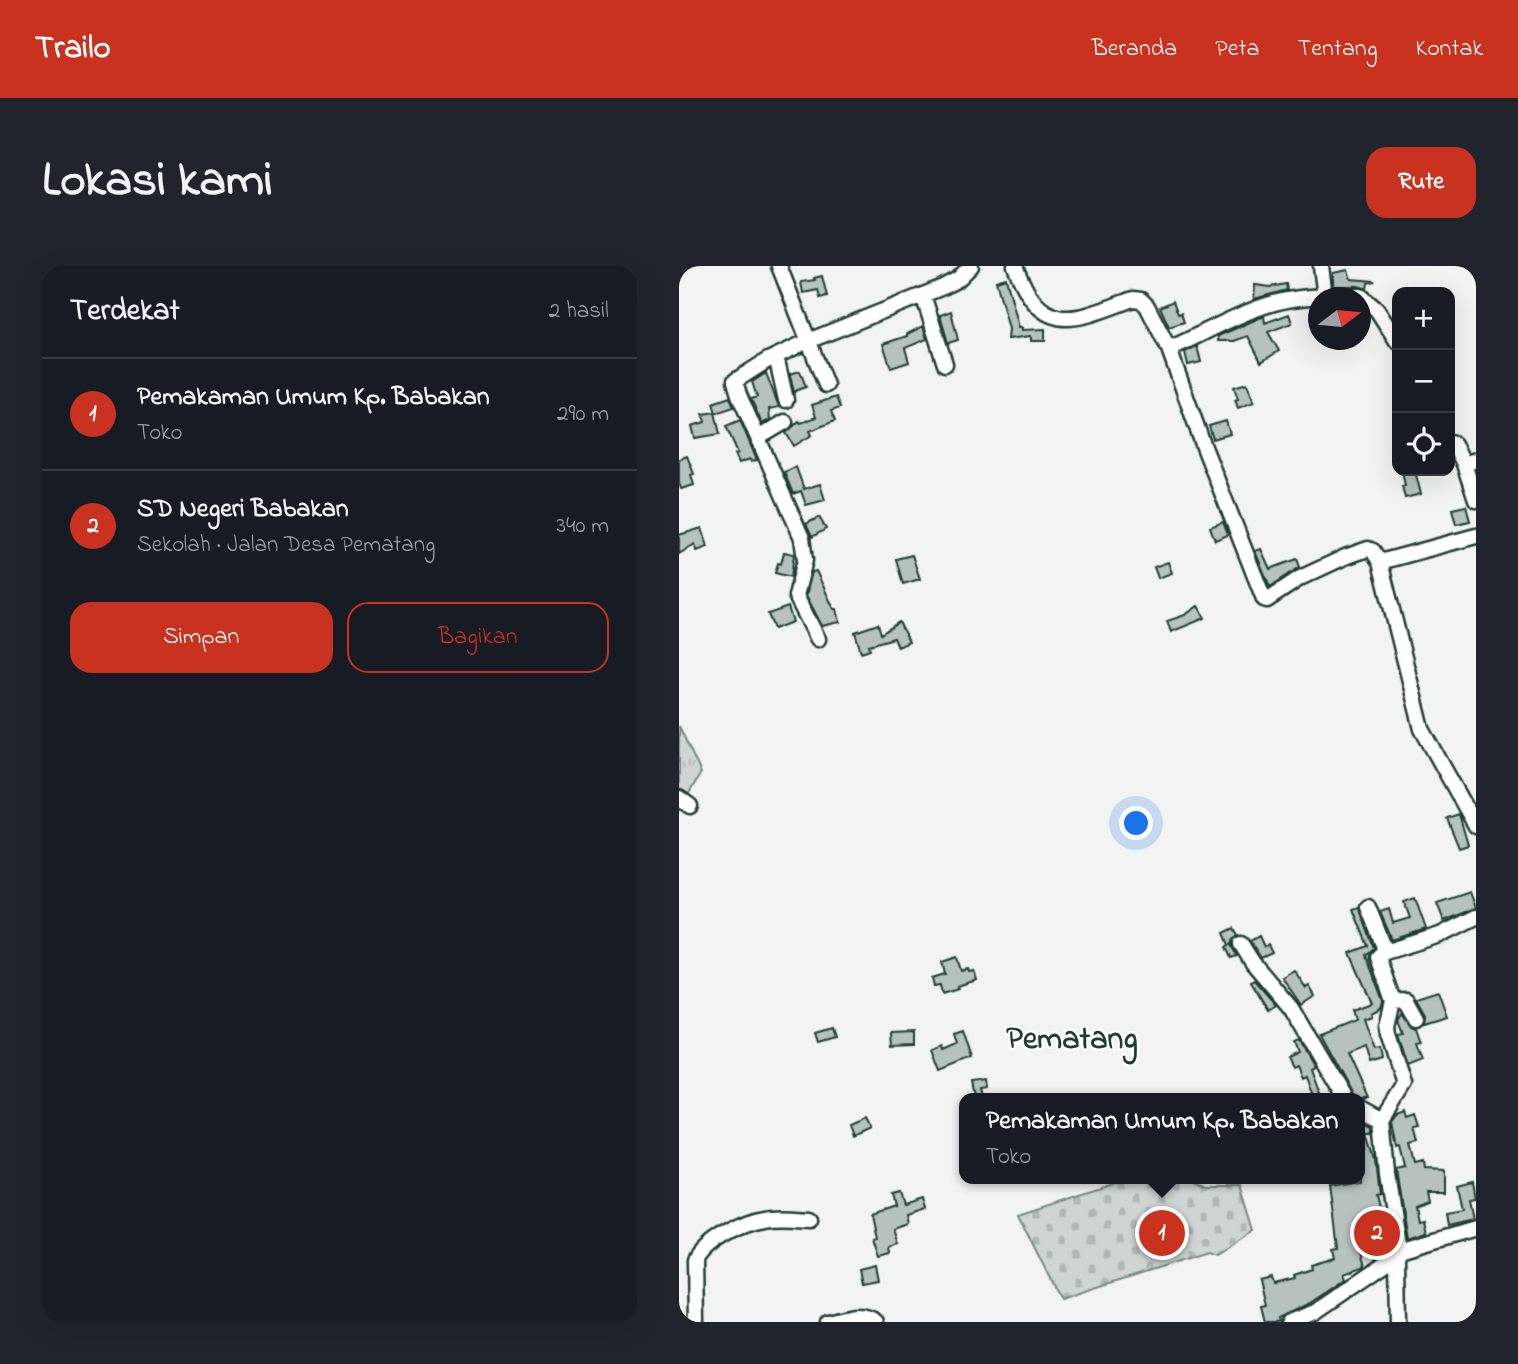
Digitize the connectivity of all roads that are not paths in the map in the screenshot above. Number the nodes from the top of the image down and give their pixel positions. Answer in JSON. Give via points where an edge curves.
{"nodes":[{"id":1,"x":779,"y":266,"type":"edge"},
{"id":2,"x":971,"y":266,"type":"edge"},
{"id":3,"x":1015,"y":266,"type":"edge"},
{"id":4,"x":1321,"y":266,"type":"edge"},
{"id":5,"x":1324,"y":287,"type":"edge"},
{"id":6,"x":923,"y":295,"type":"junction"},
{"id":7,"x":1308,"y":298,"type":"edge"},
{"id":8,"x":1371,"y":305,"type":"edge"},
{"id":9,"x":1392,"y":333,"type":"edge"},
{"id":10,"x":808,"y":341,"type":"junction"},
{"id":11,"x":1169,"y":349,"type":"junction"},
{"id":12,"x":776,"y":356,"type":"junction"},
{"id":13,"x":945,"y":364,"type":"dead end"},
{"id":14,"x":826,"y":385,"type":"dead end"},
{"id":15,"x":786,"y":400,"type":"dead end"},
{"id":16,"x":785,"y":422,"type":"dead end"},
{"id":17,"x":758,"y":438,"type":"junction"},
{"id":18,"x":1463,"y":460,"type":"edge"},
{"id":19,"x":1476,"y":500,"type":"edge"},
{"id":20,"x":1476,"y":536,"type":"edge"},
{"id":21,"x":1380,"y":562,"type":"junction"},
{"id":22,"x":818,"y":639,"type":"dead end"},
{"id":23,"x":1476,"y":826,"type":"edge"},
{"id":24,"x":1369,"y":907,"type":"dead end"},
{"id":25,"x":1476,"y":916,"type":"edge"},
{"id":26,"x":1241,"y":944,"type":"dead end"},
{"id":27,"x":1386,"y":952,"type":"junction"},
{"id":28,"x":1393,"y":1001,"type":"junction"},
{"id":29,"x":1416,"y":1018,"type":"dead end"},
{"id":30,"x":1341,"y":1093,"type":"edge"},
{"id":31,"x":1365,"y":1110,"type":"edge"},
{"id":32,"x":1382,"y":1119,"type":"junction"},
{"id":33,"x":809,"y":1218,"type":"dead end"},
{"id":34,"x":1476,"y":1228,"type":"edge"},
{"id":35,"x":1398,"y":1254,"type":"junction"},
{"id":36,"x":1317,"y":1317,"type":"edge"},
{"id":37,"x":696,"y":1322,"type":"edge"},
{"id":38,"x":828,"y":1322,"type":"edge"},
{"id":39,"x":876,"y":1322,"type":"edge"},
{"id":40,"x":1289,"y":1322,"type":"edge"},
{"id":41,"x":1398,"y":1322,"type":"edge"}],
"edges":[{"from":1,"to":10,"type":"street"},
{"from":2,"to":6,"type":"street","via":[[958,279]]},
{"from":3,"to":11,"type":"street","via":[[1028,296],[1055,317],[1077,318],[1133,299],[1144,302]]},
{"from":4,"to":5,"type":"street"},
{"from":6,"to":10,"type":"street"},
{"from":6,"to":13,"type":"street"},
{"from":7,"to":11,"type":"street","via":[[1274,303]]},
{"from":8,"to":9,"type":"street"},
{"from":10,"to":12,"type":"street"},
{"from":10,"to":14,"type":"street"},
{"from":11,"to":21,"type":"street","via":[[1264,599],[1310,573],[1368,549]]},
{"from":12,"to":15,"type":"street"},
{"from":12,"to":17,"type":"street","via":[[735,381]]},
{"from":16,"to":17,"type":"street"},
{"from":17,"to":22,"type":"street","via":[[802,538],[805,560],[796,596]]},
{"from":18,"to":19,"type":"street"},
{"from":20,"to":21,"type":"street"},
{"from":21,"to":23,"type":"street","via":[[1422,729]]},
{"from":24,"to":27,"type":"street"},
{"from":25,"to":27,"type":"street","via":[[1440,935]]},
{"from":26,"to":30,"type":"street","via":[[1291,1008]]},
{"from":27,"to":28,"type":"street","via":[[1378,960]]},
{"from":28,"to":29,"type":"street","via":[[1406,1000]]},
{"from":28,"to":32,"type":"street","via":[[1387,1027],[1404,1085]]},
{"from":31,"to":32,"type":"street"},
{"from":32,"to":35,"type":"street"},
{"from":33,"to":37,"type":"street","via":[[761,1218],[699,1252],[695,1260]]},
{"from":34,"to":35,"type":"street"},
{"from":35,"to":36,"type":"street"},
{"from":35,"to":41,"type":"street"},
{"from":36,"to":40,"type":"street"},
{"from":38,"to":39,"type":"street","via":[[856,1315]]}]}
